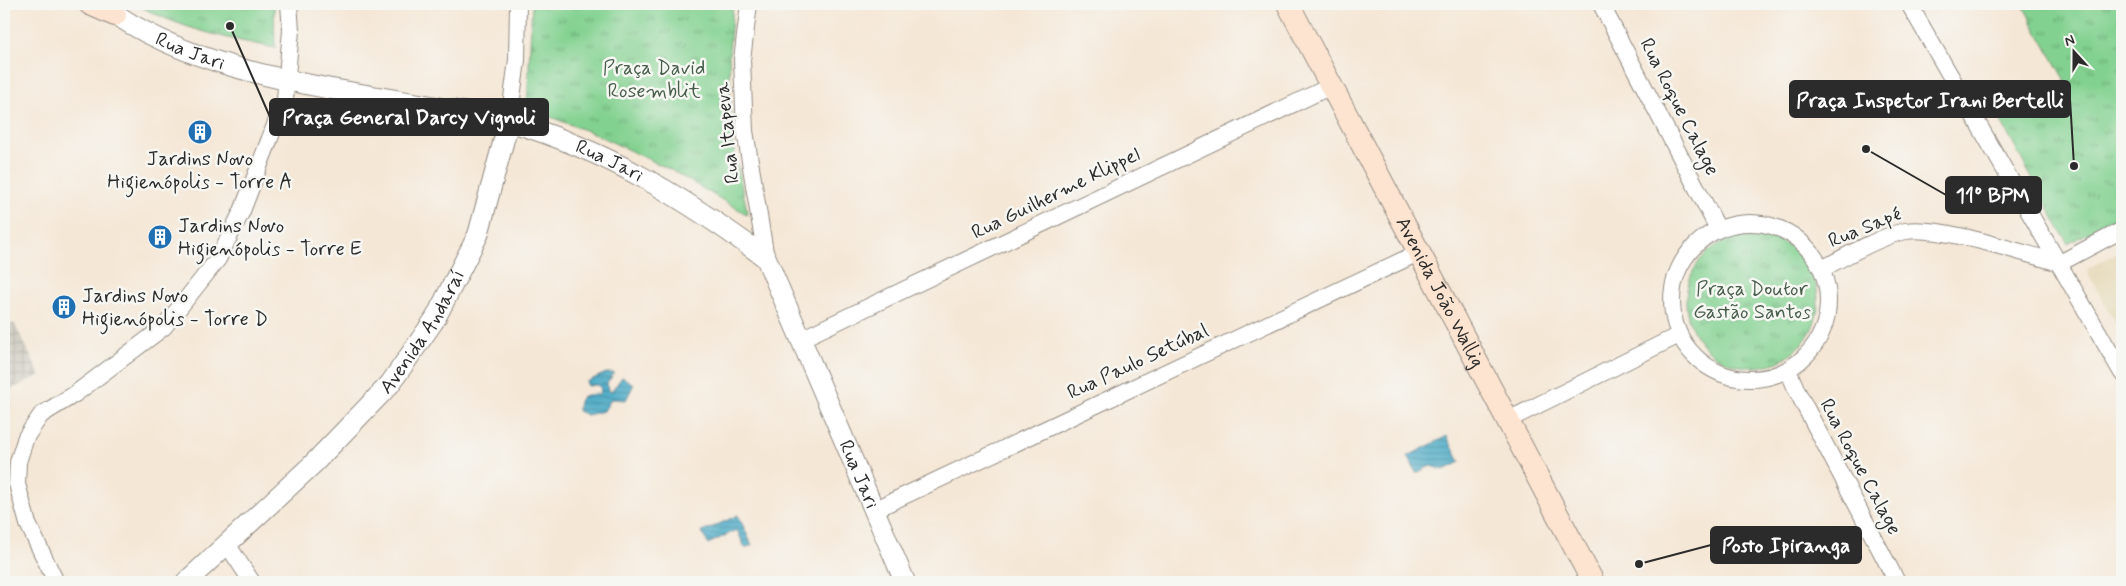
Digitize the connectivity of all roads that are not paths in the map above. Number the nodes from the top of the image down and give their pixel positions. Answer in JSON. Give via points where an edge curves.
{"nodes":[{"id":1,"x":90,"y":4,"type":"edge"},
{"id":2,"x":289,"y":4,"type":"edge"},
{"id":3,"x":518,"y":4,"type":"edge"},
{"id":4,"x":748,"y":4,"type":"edge"},
{"id":5,"x":1288,"y":4,"type":"edge"},
{"id":6,"x":1601,"y":4,"type":"edge"},
{"id":7,"x":1909,"y":4,"type":"edge"},
{"id":8,"x":108,"y":9,"type":"edge"},
{"id":9,"x":287,"y":79,"type":"junction"},
{"id":10,"x":1331,"y":86,"type":"junction"},
{"id":11,"x":509,"y":121,"type":"junction"},
{"id":12,"x":1718,"y":229,"type":"junction"},
{"id":13,"x":2122,"y":230,"type":"edge"},
{"id":14,"x":1420,"y":252,"type":"junction"},
{"id":15,"x":766,"y":258,"type":"junction"},
{"id":16,"x":2060,"y":263,"type":"junction"},
{"id":17,"x":1822,"y":269,"type":"junction"},
{"id":18,"x":1679,"y":335,"type":"junction"},
{"id":19,"x":801,"y":340,"type":"junction"},
{"id":20,"x":1788,"y":370,"type":"junction"},
{"id":21,"x":2122,"y":373,"type":"edge"},
{"id":22,"x":1508,"y":420,"type":"junction"},
{"id":23,"x":874,"y":510,"type":"junction"},
{"id":24,"x":227,"y":544,"type":"junction"},
{"id":25,"x":56,"y":582,"type":"edge"},
{"id":26,"x":186,"y":582,"type":"edge"},
{"id":27,"x":252,"y":582,"type":"edge"},
{"id":28,"x":905,"y":582,"type":"edge"},
{"id":29,"x":1593,"y":582,"type":"edge"},
{"id":30,"x":1897,"y":582,"type":"edge"}],
"edges":[{"from":1,"to":8,"type":"main road"},
{"from":2,"to":9,"type":"street","via":[[291,30]]},
{"from":3,"to":11,"type":"street","name":"Avenida Andaraí","via":[[517,60]]},
{"from":4,"to":15,"type":"street","name":"Rua Itapeva","via":[[742,60],[746,131]]},
{"from":5,"to":10,"type":"main road","name":"Avenida João Wallig"},
{"from":6,"to":12,"type":"street","name":"Rua Roque Calage"},
{"from":7,"to":16,"type":"street"},
{"from":8,"to":9,"type":"street","name":"Rua Jari","via":[[161,42],[217,63]]},
{"from":9,"to":11,"type":"street","name":"Rua Jari"},
{"from":9,"to":25,"type":"street","via":[[285,99],[264,158],[218,258],[164,327],[75,394],[41,415],[26,437],[18,462],[16,484],[28,524]]},
{"from":10,"to":14,"type":"main road","name":"Avenida João Wallig"},
{"from":10,"to":19,"type":"street","name":"Rua Guilherme Klippel"},
{"from":11,"to":15,"type":"street","name":"Rua Jari","via":[[579,144],[640,175],[690,204]]},
{"from":11,"to":24,"type":"street","name":"Avenida Andaraí","via":[[478,235],[435,318],[390,384],[313,464]]},
{"from":12,"to":17,"type":"street","via":[[1742,223],[1779,228],[1809,248]]},
{"from":12,"to":18,"type":"street","via":[[1697,243],[1682,263],[1673,286],[1672,311]]},
{"from":13,"to":16,"type":"street"},
{"from":14,"to":22,"type":"main road","name":"Avenida João Wallig"},
{"from":14,"to":23,"type":"street","name":"Rua Paulo Setúbal"},
{"from":15,"to":19,"type":"street","name":"Rua Jari"},
{"from":16,"to":17,"type":"street","name":"Rua Sapé","via":[[1952,235],[1916,230],[1897,234]]},
{"from":16,"to":21,"type":"street"},
{"from":17,"to":20,"type":"street","via":[[1828,292],[1828,315],[1823,330],[1806,356]]},
{"from":18,"to":20,"type":"street","via":[[1694,356],[1714,371],[1738,378],[1764,378]]},
{"from":18,"to":22,"type":"street"},
{"from":19,"to":23,"type":"street","name":"Rua Jari"},
{"from":20,"to":30,"type":"street","name":"Rua Roque Calage"},
{"from":22,"to":29,"type":"main road","name":"Avenida João Wallig"},
{"from":23,"to":28,"type":"street","name":"Rua Jari"},
{"from":24,"to":26,"type":"street","name":"Avenida Andaraí"},
{"from":24,"to":27,"type":"street"}]}
